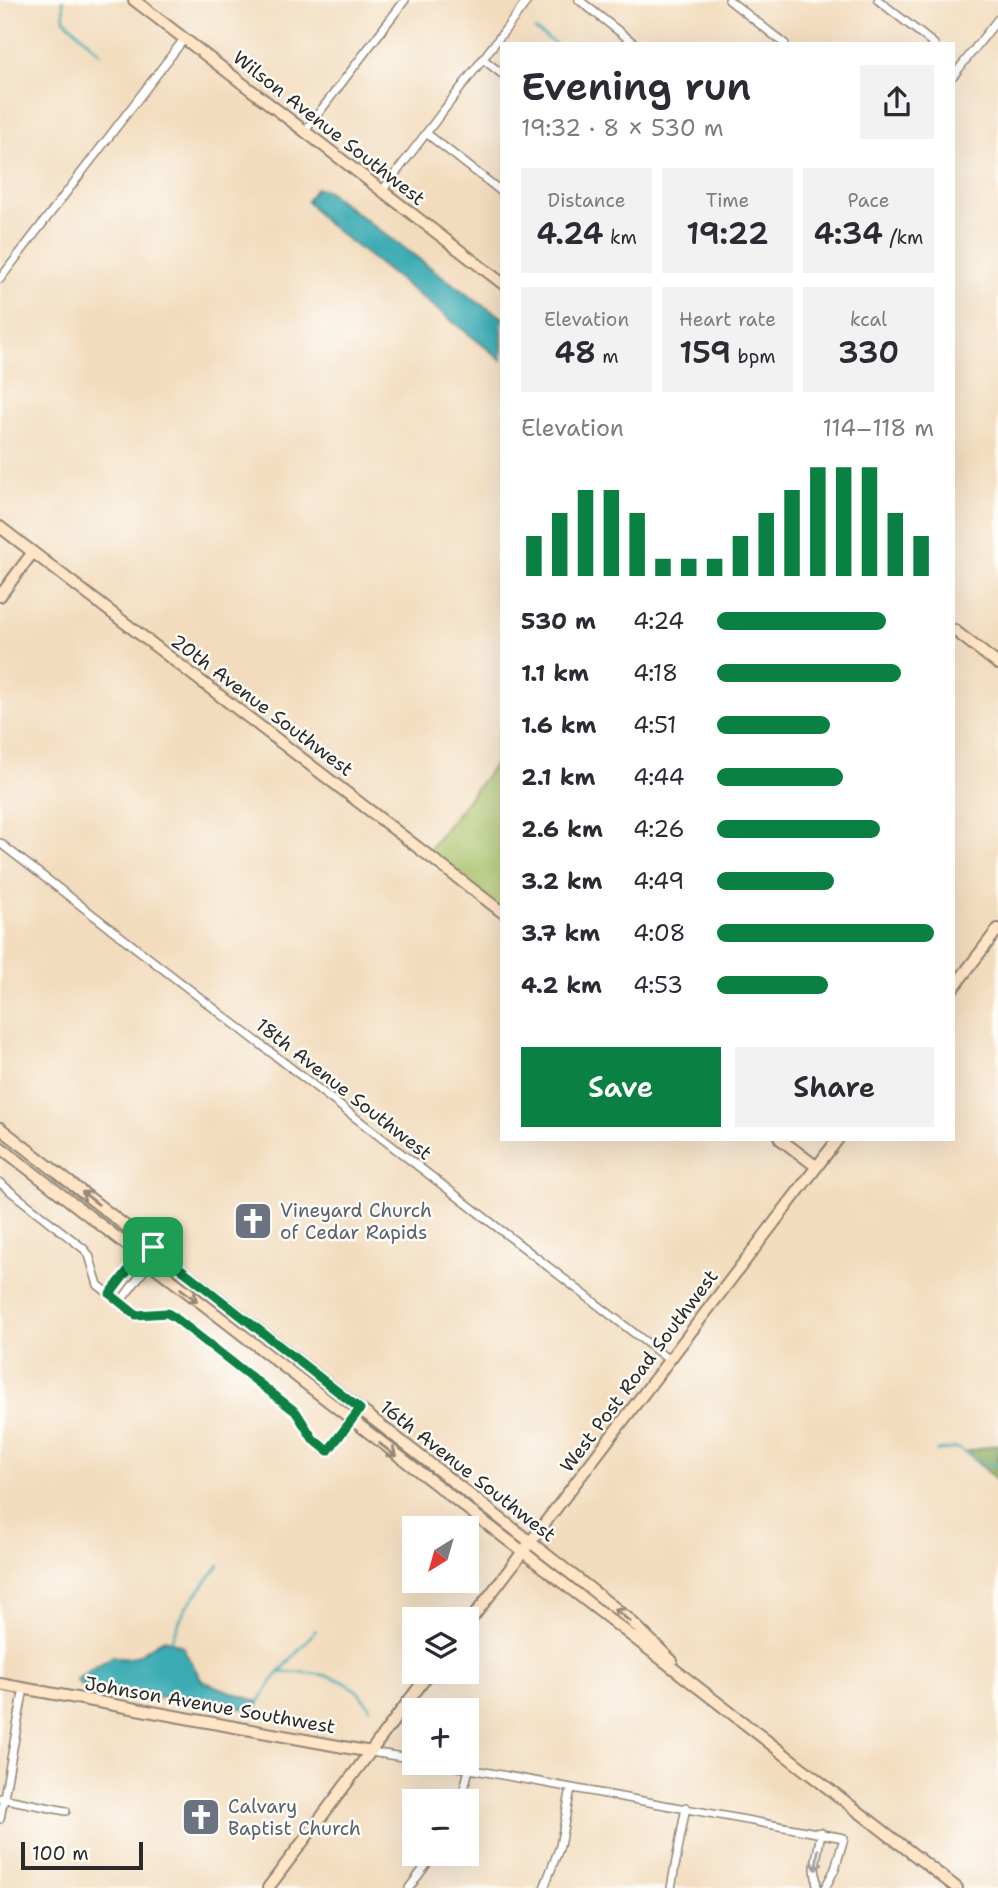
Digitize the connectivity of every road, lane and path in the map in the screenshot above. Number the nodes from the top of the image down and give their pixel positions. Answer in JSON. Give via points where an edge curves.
{"nodes":[{"id":1,"x":134,"y":0,"type":"edge"},
{"id":2,"x":405,"y":0,"type":"edge"},
{"id":3,"x":528,"y":0,"type":"edge"},
{"id":4,"x":579,"y":0,"type":"edge"},
{"id":5,"x":729,"y":0,"type":"edge"},
{"id":6,"x":878,"y":0,"type":"edge"},
{"id":7,"x":998,"y":19,"type":"edge"},
{"id":8,"x":184,"y":39,"type":"junction"},
{"id":9,"x":632,"y":42,"type":"edge"},
{"id":10,"x":782,"y":42,"type":"edge"},
{"id":11,"x":931,"y":42,"type":"edge"},
{"id":12,"x":483,"y":59,"type":"junction"},
{"id":13,"x":955,"y":61,"type":"edge"},
{"id":14,"x":961,"y":65,"type":"junction"},
{"id":15,"x":500,"y":73,"type":"edge"},
{"id":16,"x":955,"y":74,"type":"edge"},
{"id":17,"x":304,"y":131,"type":"junction"},
{"id":18,"x":426,"y":133,"type":"junction"},
{"id":19,"x":500,"y":190,"type":"edge"},
{"id":20,"x":382,"y":191,"type":"junction"},
{"id":21,"x":0,"y":279,"type":"edge"},
{"id":22,"x":500,"y":281,"type":"edge"},
{"id":23,"x":0,"y":527,"type":"edge"},
{"id":24,"x":33,"y":552,"type":"junction"},
{"id":25,"x":0,"y":596,"type":"edge"},
{"id":26,"x":955,"y":631,"type":"edge"},
{"id":27,"x":998,"y":664,"type":"edge"},
{"id":28,"x":0,"y":844,"type":"edge"},
{"id":29,"x":500,"y":910,"type":"edge"},
{"id":30,"x":998,"y":929,"type":"edge"},
{"id":31,"x":955,"y":986,"type":"edge"},
{"id":32,"x":0,"y":1128,"type":"edge"},
{"id":33,"x":783,"y":1141,"type":"edge"},
{"id":34,"x":836,"y":1141,"type":"edge"},
{"id":35,"x":0,"y":1147,"type":"edge"},
{"id":36,"x":817,"y":1167,"type":"junction"},
{"id":37,"x":0,"y":1183,"type":"edge"},
{"id":38,"x":153,"y":1247,"type":"junction"},
{"id":39,"x":139,"y":1256,"type":"junction"},
{"id":40,"x":149,"y":1264,"type":"junction"},
{"id":41,"x":110,"y":1294,"type":"junction"},
{"id":42,"x":120,"y":1302,"type":"junction"},
{"id":43,"x":669,"y":1360,"type":"junction"},
{"id":44,"x":360,"y":1409,"type":"junction"},
{"id":45,"x":351,"y":1421,"type":"junction"},
{"id":46,"x":530,"y":1542,"type":"junction"},
{"id":47,"x":521,"y":1553,"type":"junction"},
{"id":48,"x":479,"y":1609,"type":"edge"},
{"id":49,"x":0,"y":1684,"type":"edge"},
{"id":50,"x":421,"y":1684,"type":"edge"},
{"id":51,"x":24,"y":1688,"type":"junction"},
{"id":52,"x":707,"y":1696,"type":"junction"},
{"id":53,"x":371,"y":1752,"type":"junction"},
{"id":54,"x":402,"y":1757,"type":"edge"},
{"id":55,"x":479,"y":1771,"type":"edge"},
{"id":56,"x":571,"y":1788,"type":"junction"},
{"id":57,"x":2,"y":1798,"type":"edge"},
{"id":58,"x":686,"y":1807,"type":"junction"},
{"id":59,"x":66,"y":1811,"type":"dead end"},
{"id":60,"x":0,"y":1819,"type":"edge"},
{"id":61,"x":821,"y":1832,"type":"junction"},
{"id":62,"x":425,"y":1866,"type":"edge"},
{"id":63,"x":268,"y":1888,"type":"edge"},
{"id":64,"x":409,"y":1888,"type":"edge"},
{"id":65,"x":544,"y":1888,"type":"edge"},
{"id":66,"x":671,"y":1888,"type":"edge"},
{"id":67,"x":817,"y":1888,"type":"edge"},
{"id":68,"x":825,"y":1888,"type":"edge"},
{"id":69,"x":957,"y":1888,"type":"edge"}],
"edges":[{"from":1,"to":8,"type":"street","name":"Wilson Avenue Southwest"},
{"from":2,"to":17,"type":"street"},
{"from":3,"to":12,"type":"street"},
{"from":4,"to":9,"type":"street"},
{"from":5,"to":10,"type":"street"},
{"from":6,"to":11,"type":"street"},
{"from":7,"to":14,"type":"street"},
{"from":8,"to":17,"type":"street","name":"Wilson Avenue Southwest"},
{"from":8,"to":21,"type":"street"},
{"from":12,"to":15,"type":"street"},
{"from":12,"to":18,"type":"street"},
{"from":13,"to":14,"type":"street"},
{"from":14,"to":16,"type":"street"},
{"from":17,"to":20,"type":"street","name":"Wilson Avenue Southwest"},
{"from":18,"to":19,"type":"street"},
{"from":18,"to":20,"type":"street"},
{"from":20,"to":22,"type":"street","name":"Wilson Avenue Southwest"},
{"from":23,"to":24,"type":"street","name":"20th Avenue Southwest"},
{"from":24,"to":25,"type":"street"},
{"from":24,"to":29,"type":"street","name":"20th Avenue Southwest"},
{"from":26,"to":27,"type":"street"},
{"from":28,"to":43,"type":"street","name":"18th Avenue Southwest"},
{"from":30,"to":31,"type":"street"},
{"from":38,"to":32,"type":"street","name":"16th Avenue Southwest","one_way":true},
{"from":33,"to":36,"type":"street"},
{"from":34,"to":36,"type":"street","name":"West Post Road Southwest"},
{"from":35,"to":39,"type":"street","name":"16th Avenue Southwest"},
{"from":36,"to":43,"type":"street","name":"West Post Road Southwest"},
{"from":37,"to":41,"type":"street","via":[[84,1249],[98,1285]]},
{"from":38,"to":39,"type":"street"},
{"from":38,"to":40,"type":"street"},
{"from":38,"to":44,"type":"street","name":"16th Avenue Southwest"},
{"from":39,"to":40,"type":"street","name":"16th Avenue Southwest"},
{"from":39,"to":41,"type":"street"},
{"from":40,"to":42,"type":"street"},
{"from":40,"to":45,"type":"street","name":"16th Avenue Southwest","one_way":true},
{"from":41,"to":42,"type":"street"},
{"from":42,"to":45,"type":"street","via":[[136,1315],[167,1313],[174,1317],[296,1412],[313,1439],[328,1451]]},
{"from":43,"to":46,"type":"street","name":"West Post Road Southwest"},
{"from":44,"to":45,"type":"street"},
{"from":44,"to":46,"type":"street","name":"16th Avenue Southwest"},
{"from":45,"to":47,"type":"street","name":"16th Avenue Southwest","one_way":true},
{"from":46,"to":47,"type":"street","name":"West Post Road Southwest"},
{"from":52,"to":46,"type":"street","name":"16th Avenue Southwest","one_way":true,"via":[[629,1619]]},
{"from":47,"to":48,"type":"street","name":"West Post Road Southwest"},
{"from":47,"to":52,"type":"street","name":"16th Avenue Southwest"},
{"from":49,"to":51,"type":"street","name":"Johnson Avenue Southwest"},
{"from":50,"to":53,"type":"street"},
{"from":51,"to":53,"type":"street","name":"Johnson Avenue Southwest"},
{"from":51,"to":57,"type":"street"},
{"from":52,"to":69,"type":"street","name":"16th Avenue Southwest"},
{"from":53,"to":54,"type":"street","name":"Johnson Avenue Southwest"},
{"from":53,"to":63,"type":"street"},
{"from":55,"to":56,"type":"street"},
{"from":56,"to":58,"type":"street"},
{"from":56,"to":65,"type":"street","via":[[560,1846]]},
{"from":57,"to":59,"type":"street"},
{"from":57,"to":60,"type":"street"},
{"from":58,"to":61,"type":"street"},
{"from":58,"to":66,"type":"street"},
{"from":61,"to":67,"type":"street","one_way":true},
{"from":61,"to":68,"type":"street","via":[[844,1838]]},
{"from":62,"to":64,"type":"street"}]}
